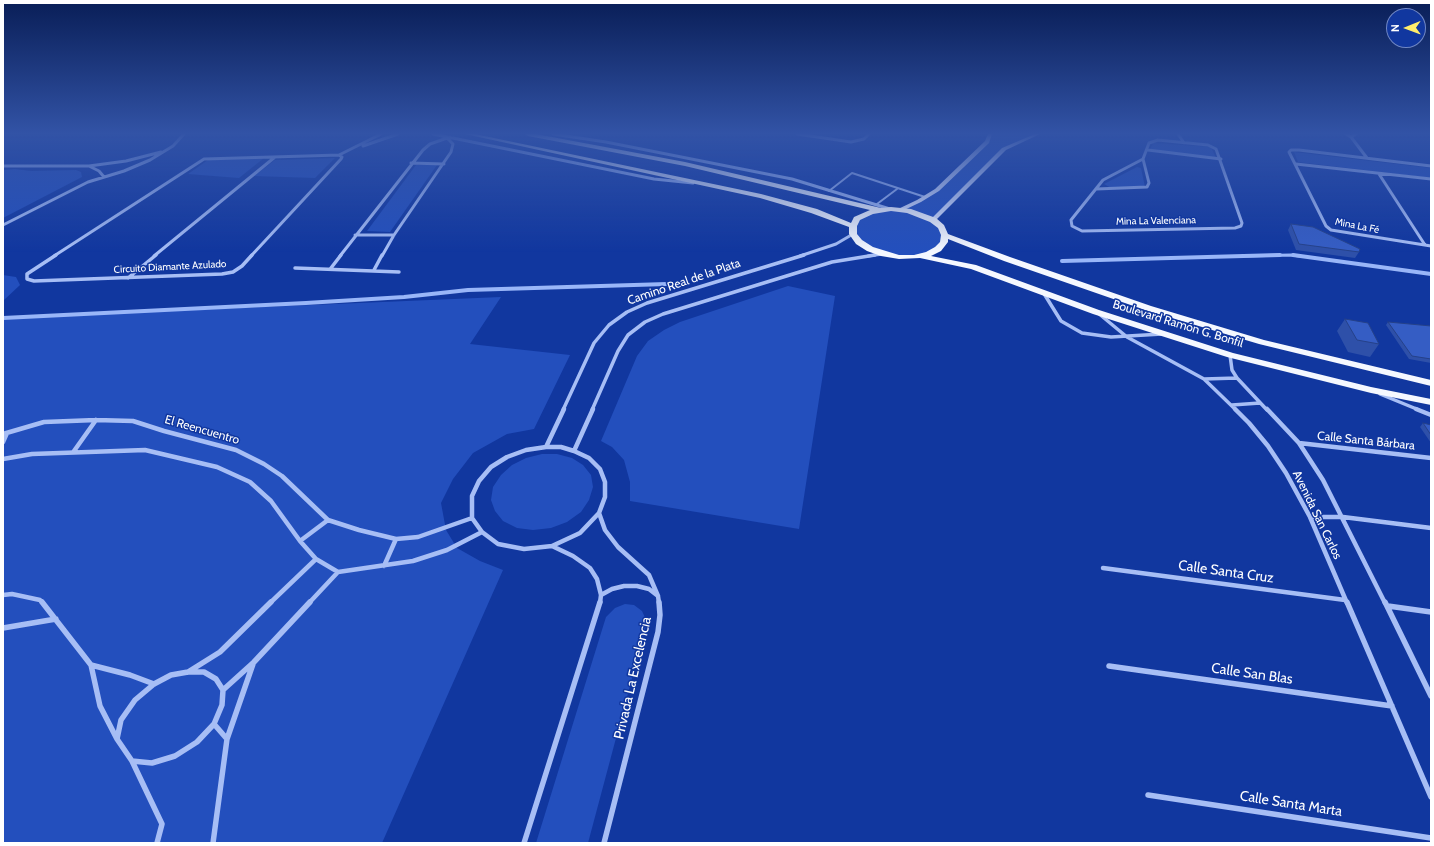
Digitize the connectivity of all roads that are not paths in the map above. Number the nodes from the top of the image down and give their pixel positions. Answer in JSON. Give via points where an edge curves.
{"nodes":[{"id":1,"x":100,"y":173,"type":"edge"},
{"id":2,"x":118,"y":173,"type":"edge"},
{"id":3,"x":182,"y":173,"type":"edge"},
{"id":4,"x":256,"y":173,"type":"edge"},
{"id":5,"x":328,"y":173,"type":"edge"},
{"id":6,"x":403,"y":173,"type":"edge"},
{"id":7,"x":437,"y":173,"type":"edge"},
{"id":8,"x":626,"y":173,"type":"edge"},
{"id":9,"x":657,"y":173,"type":"edge"},
{"id":10,"x":728,"y":173,"type":"edge"},
{"id":11,"x":765,"y":173,"type":"edge"},
{"id":12,"x":851,"y":173,"type":"edge"},
{"id":13,"x":853,"y":173,"type":"edge"},
{"id":14,"x":954,"y":173,"type":"edge"},
{"id":15,"x":980,"y":173,"type":"edge"},
{"id":16,"x":1116,"y":173,"type":"edge"},
{"id":17,"x":1147,"y":173,"type":"edge"},
{"id":18,"x":1226,"y":173,"type":"edge"},
{"id":19,"x":1301,"y":173,"type":"edge"},
{"id":20,"x":1375,"y":173,"type":"edge"},
{"id":21,"x":1379,"y":174,"type":"junction"},
{"id":22,"x":104,"y":177,"type":"junction"},
{"id":23,"x":1431,"y":180,"type":"edge"},
{"id":24,"x":707,"y":184,"type":"junction"},
{"id":25,"x":897,"y":189,"type":"junction"},
{"id":26,"x":1096,"y":189,"type":"junction"},
{"id":27,"x":829,"y":191,"type":"junction"},
{"id":28,"x":925,"y":197,"type":"junction"},
{"id":29,"x":878,"y":207,"type":"junction"},
{"id":30,"x":900,"y":210,"type":"junction"},
{"id":31,"x":933,"y":220,"type":"junction"},
{"id":32,"x":3,"y":225,"type":"edge"},
{"id":33,"x":853,"y":230,"type":"junction"},
{"id":34,"x":355,"y":235,"type":"junction"},
{"id":35,"x":394,"y":235,"type":"junction"},
{"id":36,"x":945,"y":235,"type":"junction"},
{"id":37,"x":1425,"y":245,"type":"junction"},
{"id":38,"x":1431,"y":246,"type":"edge"},
{"id":39,"x":884,"y":254,"type":"junction"},
{"id":40,"x":922,"y":256,"type":"junction"},
{"id":41,"x":295,"y":268,"type":"dead end"},
{"id":42,"x":331,"y":268,"type":"junction"},
{"id":43,"x":374,"y":270,"type":"junction"},
{"id":44,"x":400,"y":272,"type":"dead end"},
{"id":45,"x":128,"y":278,"type":"junction"},
{"id":46,"x":1043,"y":292,"type":"junction"},
{"id":47,"x":1096,"y":312,"type":"junction"},
{"id":48,"x":1166,"y":334,"type":"junction"},
{"id":49,"x":1127,"y":337,"type":"junction"},
{"id":50,"x":1230,"y":355,"type":"junction"},
{"id":51,"x":1237,"y":378,"type":"junction"},
{"id":52,"x":1204,"y":379,"type":"junction"},
{"id":53,"x":1431,"y":384,"type":"edge"},
{"id":54,"x":1371,"y":390,"type":"junction"},
{"id":55,"x":1431,"y":402,"type":"edge"},
{"id":56,"x":1260,"y":403,"type":"junction"},
{"id":57,"x":1232,"y":405,"type":"junction"},
{"id":58,"x":1431,"y":416,"type":"edge"},
{"id":59,"x":96,"y":420,"type":"junction"},
{"id":60,"x":5,"y":434,"type":"edge"},
{"id":61,"x":3,"y":442,"type":"edge"},
{"id":62,"x":1299,"y":443,"type":"junction"},
{"id":63,"x":546,"y":447,"type":"junction"},
{"id":64,"x":74,"y":451,"type":"junction"},
{"id":65,"x":574,"y":451,"type":"junction"},
{"id":66,"x":1431,"y":458,"type":"edge"},
{"id":67,"x":3,"y":460,"type":"edge"},
{"id":68,"x":599,"y":513,"type":"junction"},
{"id":69,"x":1310,"y":517,"type":"junction"},
{"id":70,"x":1343,"y":517,"type":"junction"},
{"id":71,"x":472,"y":518,"type":"junction"},
{"id":72,"x":328,"y":520,"type":"junction"},
{"id":73,"x":1431,"y":528,"type":"edge"},
{"id":74,"x":482,"y":532,"type":"junction"},
{"id":75,"x":396,"y":539,"type":"junction"},
{"id":76,"x":300,"y":541,"type":"junction"},
{"id":77,"x":552,"y":546,"type":"junction"},
{"id":78,"x":316,"y":559,"type":"junction"},
{"id":79,"x":384,"y":566,"type":"junction"},
{"id":80,"x":1104,"y":568,"type":"dead end"},
{"id":81,"x":338,"y":572,"type":"junction"},
{"id":82,"x":3,"y":595,"type":"edge"},
{"id":83,"x":601,"y":595,"type":"junction"},
{"id":84,"x":658,"y":596,"type":"junction"},
{"id":85,"x":1345,"y":600,"type":"junction"},
{"id":86,"x":1388,"y":606,"type":"junction"},
{"id":87,"x":1431,"y":612,"type":"edge"},
{"id":88,"x":56,"y":619,"type":"junction"},
{"id":89,"x":3,"y":628,"type":"edge"},
{"id":90,"x":254,"y":662,"type":"junction"},
{"id":91,"x":91,"y":665,"type":"junction"},
{"id":92,"x":1109,"y":666,"type":"dead end"},
{"id":93,"x":188,"y":672,"type":"junction"},
{"id":94,"x":154,"y":684,"type":"junction"},
{"id":95,"x":223,"y":690,"type":"junction"},
{"id":96,"x":1431,"y":696,"type":"edge"},
{"id":97,"x":1392,"y":706,"type":"junction"},
{"id":98,"x":214,"y":724,"type":"junction"},
{"id":99,"x":117,"y":739,"type":"junction"},
{"id":100,"x":227,"y":739,"type":"junction"},
{"id":101,"x":132,"y":761,"type":"junction"},
{"id":102,"x":1148,"y":795,"type":"dead end"},
{"id":103,"x":1431,"y":797,"type":"edge"},
{"id":104,"x":1431,"y":838,"type":"edge"},
{"id":105,"x":157,"y":843,"type":"edge"},
{"id":106,"x":214,"y":843,"type":"edge"},
{"id":107,"x":524,"y":843,"type":"edge"},
{"id":108,"x":604,"y":843,"type":"edge"}],
"edges":[{"from":1,"to":22,"type":"street"},
{"from":2,"to":22,"type":"street"},
{"from":3,"to":45,"type":"street","name":"Circuito Diamante Azulado","via":[[27,274],[27,279],[34,281]]},
{"from":4,"to":45,"type":"street"},
{"from":5,"to":45,"type":"street","name":"Circuito Diamante Azulado","via":[[242,266],[233,272]]},
{"from":6,"to":34,"type":"street"},
{"from":7,"to":35,"type":"street"},
{"from":8,"to":24,"type":"street"},
{"from":9,"to":24,"type":"main road"},
{"from":10,"to":29,"type":"main road"},
{"from":11,"to":27,"type":"street"},
{"from":12,"to":27,"type":"lane"},
{"from":13,"to":25,"type":"lane"},
{"from":14,"to":28,"type":"main road","via":[[937,190]]},
{"from":15,"to":31,"type":"main road"},
{"from":16,"to":26,"type":"street","via":[[1103,180]]},
{"from":17,"to":26,"type":"street","via":[[1147,187]]},
{"from":18,"to":26,"type":"street","name":"Mina La Valenciana","via":[[1242,223],[1235,228],[1082,231],[1072,226],[1071,220]]},
{"from":19,"to":37,"type":"street","name":"Mina La Fé","via":[[1326,226],[1331,230]]},
{"from":20,"to":21,"type":"street"},
{"from":21,"to":23,"type":"street"},
{"from":21,"to":37,"type":"street"},
{"from":22,"to":32,"type":"street","via":[[55,197]]},
{"from":24,"to":33,"type":"main road","via":[[814,210]]},
{"from":25,"to":28,"type":"lane"},
{"from":25,"to":29,"type":"lane"},
{"from":27,"to":29,"type":"street"},
{"from":28,"to":30,"type":"main road"},
{"from":29,"to":30,"type":"main road"},
{"from":29,"to":33,"type":"main road","via":[[857,219]]},
{"from":30,"to":31,"type":"main road"},
{"from":31,"to":36,"type":"main road"},
{"from":33,"to":39,"type":"main road","via":[[859,242]]},
{"from":33,"to":63,"type":"street","name":"Camino Real de la Plata","via":[[836,244],[647,303],[627,312],[609,325],[594,343]]},
{"from":34,"to":35,"type":"street"},
{"from":34,"to":42,"type":"street"},
{"from":35,"to":43,"type":"street"},
{"from":36,"to":40,"type":"main road","via":[[944,242],[938,249]]},
{"from":36,"to":53,"type":"main road","name":"Boulevard Ramón G. Bonfil","via":[[1148,308],[1262,342]]},
{"from":37,"to":38,"type":"street","name":"Mina La Fé"},
{"from":39,"to":40,"type":"main road","via":[[899,257]]},
{"from":39,"to":65,"type":"street","name":"Camino Real de la Plata","via":[[832,262],[663,314],[645,322],[628,335],[618,351]]},
{"from":40,"to":46,"type":"main road","name":"Boulevard Ramón G. Bonfil","via":[[973,267]]},
{"from":41,"to":42,"type":"street"},
{"from":42,"to":43,"type":"street"},
{"from":43,"to":44,"type":"street"},
{"from":46,"to":47,"type":"main road","name":"Boulevard Ramón G. Bonfil"},
{"from":46,"to":49,"type":"street","via":[[1061,321],[1069,327],[1097,336]]},
{"from":47,"to":48,"type":"main road","name":"Boulevard Ramón G. Bonfil"},
{"from":47,"to":49,"type":"street","name":"Avenida San Carlos"},
{"from":48,"to":49,"type":"street"},
{"from":48,"to":50,"type":"main road","name":"Boulevard Ramón G. Bonfil"},
{"from":49,"to":52,"type":"street","name":"Avenida San Carlos"},
{"from":50,"to":51,"type":"street","name":"Avenida San Carlos","via":[[1232,370]]},
{"from":50,"to":54,"type":"main road","name":"Boulevard Ramón G. Bonfil"},
{"from":51,"to":52,"type":"street"},
{"from":51,"to":56,"type":"street","name":"Avenida San Carlos"},
{"from":52,"to":57,"type":"street","name":"Avenida San Carlos"},
{"from":54,"to":55,"type":"main road","name":"Boulevard Ramón G. Bonfil"},
{"from":54,"to":58,"type":"street"},
{"from":56,"to":57,"type":"street"},
{"from":56,"to":62,"type":"street","name":"Avenida San Carlos"},
{"from":57,"to":69,"type":"street","name":"Avenida San Carlos","via":[[1268,446]]},
{"from":59,"to":60,"type":"street","name":"El Reencuentro","via":[[44,422]]},
{"from":59,"to":64,"type":"street"},
{"from":59,"to":72,"type":"street","name":"El Reencuentro","via":[[133,421],[236,450],[282,476]]},
{"from":60,"to":61,"type":"street","name":"El Reencuentro"},
{"from":62,"to":66,"type":"street","name":"Calle Santa Bárbara"},
{"from":62,"to":70,"type":"street","name":"Avenida San Carlos"},
{"from":63,"to":65,"type":"street","via":[[561,447]]},
{"from":63,"to":71,"type":"street","via":[[526,450],[507,457],[491,467],[479,481],[472,496]]},
{"from":64,"to":67,"type":"street","via":[[32,454]]},
{"from":64,"to":76,"type":"street","via":[[145,450],[216,467],[250,482],[271,501]]},
{"from":65,"to":68,"type":"street","via":[[589,458],[600,469],[605,482],[605,497]]},
{"from":68,"to":77,"type":"street","via":[[580,533]]},
{"from":68,"to":84,"type":"street","name":"Privada La Excelencia","via":[[605,530],[618,547],[649,575]]},
{"from":69,"to":70,"type":"street"},
{"from":69,"to":85,"type":"street","name":"Avenida San Carlos"},
{"from":70,"to":73,"type":"street"},
{"from":70,"to":86,"type":"street","name":"Avenida San Carlos"},
{"from":71,"to":74,"type":"street"},
{"from":71,"to":75,"type":"street","name":"El Reencuentro","via":[[418,537]]},
{"from":72,"to":75,"type":"street","name":"El Reencuentro"},
{"from":72,"to":76,"type":"street"},
{"from":74,"to":77,"type":"street","via":[[498,544],[524,549]]},
{"from":74,"to":79,"type":"street","via":[[447,550],[413,561]]},
{"from":75,"to":79,"type":"street"},
{"from":76,"to":78,"type":"street"},
{"from":77,"to":83,"type":"street","via":[[590,568],[597,579]]},
{"from":78,"to":81,"type":"street"},
{"from":78,"to":93,"type":"street","via":[[220,652]]},
{"from":79,"to":81,"type":"street"},
{"from":80,"to":85,"type":"street","name":"Calle Santa Cruz"},
{"from":81,"to":90,"type":"street"},
{"from":82,"to":88,"type":"street","via":[[12,594],[40,600]]},
{"from":83,"to":84,"type":"street","via":[[618,587],[637,586],[649,589]]},
{"from":83,"to":107,"type":"street","via":[[596,619]]},
{"from":84,"to":108,"type":"street","name":"Privada La Excelencia","via":[[658,632]]},
{"from":85,"to":97,"type":"street","name":"Avenida San Carlos"},
{"from":86,"to":87,"type":"street"},
{"from":86,"to":96,"type":"street","name":"Avenida San Carlos"},
{"from":88,"to":89,"type":"street"},
{"from":88,"to":91,"type":"street"},
{"from":90,"to":95,"type":"street"},
{"from":90,"to":100,"type":"street"},
{"from":91,"to":94,"type":"street"},
{"from":91,"to":99,"type":"street","via":[[100,706]]},
{"from":92,"to":97,"type":"street","name":"Calle San Blas"},
{"from":93,"to":94,"type":"street","via":[[171,675]]},
{"from":93,"to":95,"type":"street","via":[[204,672],[216,679]]},
{"from":94,"to":99,"type":"street","via":[[135,700],[121,720]]},
{"from":95,"to":98,"type":"street","via":[[222,705]]},
{"from":97,"to":103,"type":"street","name":"Avenida San Carlos"},
{"from":98,"to":100,"type":"street"},
{"from":98,"to":101,"type":"street","via":[[197,742],[175,756],[152,763]]},
{"from":99,"to":101,"type":"street"},
{"from":100,"to":106,"type":"street"},
{"from":101,"to":105,"type":"street","via":[[162,824]]},
{"from":102,"to":104,"type":"street","name":"Calle Santa Marta"}]}
